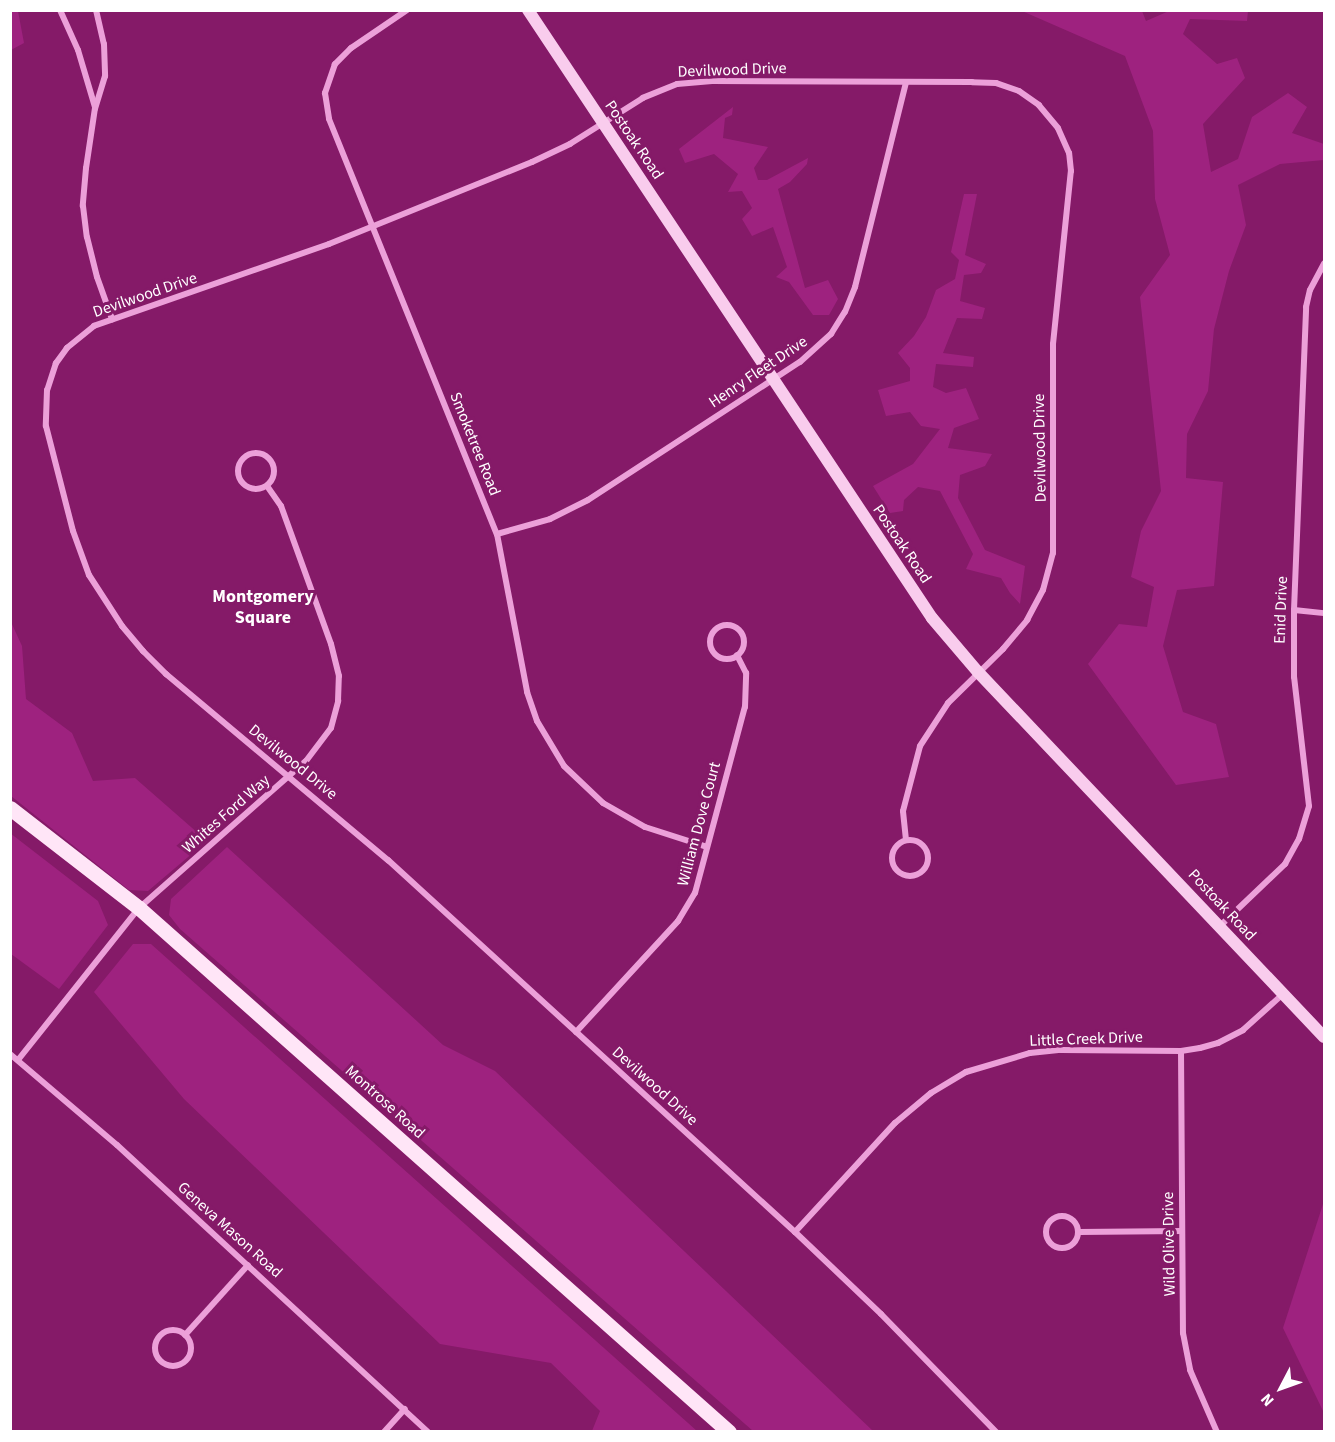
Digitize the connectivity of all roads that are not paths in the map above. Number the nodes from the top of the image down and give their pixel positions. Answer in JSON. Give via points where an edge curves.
{"nodes":[{"id":1,"x":60,"y":10,"type":"edge"},
{"id":2,"x":96,"y":10,"type":"edge"},
{"id":3,"x":406,"y":10,"type":"edge"},
{"id":4,"x":528,"y":10,"type":"edge"},
{"id":5,"x":906,"y":83,"type":"junction"},
{"id":6,"x":95,"y":108,"type":"junction"},
{"id":7,"x":603,"y":123,"type":"junction"},
{"id":8,"x":372,"y":226,"type":"junction"},
{"id":9,"x":1324,"y":264,"type":"edge"},
{"id":10,"x":112,"y":319,"type":"junction"},
{"id":11,"x":773,"y":380,"type":"junction"},
{"id":12,"x":267,"y":486,"type":"junction"},
{"id":13,"x":497,"y":534,"type":"junction"},
{"id":14,"x":1294,"y":610,"type":"junction"},
{"id":15,"x":1324,"y":613,"type":"edge"},
{"id":16,"x":737,"y":656,"type":"junction"},
{"id":17,"x":978,"y":672,"type":"junction"},
{"id":18,"x":288,"y":776,"type":"junction"},
{"id":19,"x":10,"y":808,"type":"edge"},
{"id":20,"x":906,"y":840,"type":"junction"},
{"id":21,"x":707,"y":847,"type":"junction"},
{"id":22,"x":139,"y":908,"type":"junction"},
{"id":23,"x":1220,"y":926,"type":"junction"},
{"id":24,"x":1283,"y":994,"type":"junction"},
{"id":25,"x":576,"y":1032,"type":"junction"},
{"id":26,"x":1324,"y":1037,"type":"edge"},
{"id":27,"x":1181,"y":1051,"type":"junction"},
{"id":28,"x":10,"y":1053,"type":"edge"},
{"id":29,"x":18,"y":1060,"type":"junction"},
{"id":30,"x":1182,"y":1231,"type":"junction"},
{"id":31,"x":795,"y":1232,"type":"junction"},
{"id":32,"x":1079,"y":1232,"type":"junction"},
{"id":33,"x":248,"y":1265,"type":"junction"},
{"id":34,"x":185,"y":1335,"type":"junction"},
{"id":35,"x":405,"y":1410,"type":"junction"},
{"id":36,"x":384,"y":1431,"type":"edge"},
{"id":37,"x":428,"y":1431,"type":"edge"},
{"id":38,"x":729,"y":1431,"type":"edge"},
{"id":39,"x":996,"y":1431,"type":"edge"},
{"id":40,"x":1217,"y":1431,"type":"edge"}],
"edges":[{"from":1,"to":6,"type":"street","via":[[78,50]]},
{"from":2,"to":6,"type":"street","via":[[106,63]]},
{"from":3,"to":8,"type":"street","name":"Smoketree Road","via":[[351,48],[335,64],[325,93],[329,119]]},
{"from":4,"to":7,"type":"street","name":"Postoak Road"},
{"from":5,"to":7,"type":"street","name":"Devilwood Drive","via":[[688,82],[653,93]]},
{"from":5,"to":11,"type":"street","name":"Henry Fleet Drive","via":[[855,287],[845,312],[816,350]]},
{"from":5,"to":17,"type":"street","name":"Devilwood Drive","via":[[1008,86],[1049,115],[1062,133],[1069,153],[1071,171],[1053,336],[1053,557],[1043,590],[1027,620]]},
{"from":6,"to":10,"type":"street","via":[[83,206],[97,277]]},
{"from":7,"to":8,"type":"street","name":"Devilwood Drive","via":[[532,162]]},
{"from":7,"to":11,"type":"street","name":"Postoak Road"},
{"from":8,"to":10,"type":"street","name":"Devilwood Drive"},
{"from":8,"to":13,"type":"street","name":"Smoketree Road"},
{"from":9,"to":14,"type":"street","name":"Enid Drive","via":[[1306,307]]},
{"from":10,"to":18,"type":"street","name":"Devilwood Drive","via":[[94,326],[68,348],[56,363],[47,390],[49,441],[81,555],[105,602],[143,651]]},
{"from":11,"to":13,"type":"street","name":"Henry Fleet Drive","via":[[588,500],[550,519]]},
{"from":11,"to":17,"type":"street","name":"Postoak Road","via":[[932,618]]},
{"from":12,"to":12,"type":"street","via":[[274,472],[268,458],[253,454],[245,457],[238,471],[245,485],[260,489]]},
{"from":12,"to":18,"type":"street","name":"Whites Ford Way","via":[[282,506],[339,676],[331,728],[306,761]]},
{"from":13,"to":21,"type":"street","name":"Smoketree Road","via":[[526,692],[549,745],[581,784],[619,814],[645,827]]},
{"from":14,"to":15,"type":"street"},
{"from":14,"to":23,"type":"street","name":"Enid Drive","via":[[1294,677],[1309,806],[1285,864]]},
{"from":16,"to":16,"type":"street","name":"William Dove Court","via":[[744,639],[739,629],[728,624],[716,628],[710,638],[715,655],[726,659]]},
{"from":16,"to":21,"type":"street","name":"William Dove Court","via":[[746,673],[745,707]]},
{"from":17,"to":20,"type":"street","name":"Devilwood Drive","via":[[937,716],[920,746],[903,811]]},
{"from":17,"to":23,"type":"street","name":"Postoak Road"},
{"from":18,"to":22,"type":"street","name":"Whites Ford Way"},
{"from":18,"to":25,"type":"street","name":"Devilwood Drive","via":[[388,860]]},
{"from":19,"to":22,"type":"main road","name":"Montrose Road"},
{"from":20,"to":20,"type":"street","via":[[896,846],[892,862],[898,872],[914,875],[927,865],[927,854],[922,844]]},
{"from":21,"to":25,"type":"street","name":"William Dove Court","via":[[695,893],[685,912]]},
{"from":22,"to":29,"type":"street","name":"Whites Ford Way"},
{"from":22,"to":38,"type":"main road","name":"Montrose Road"},
{"from":23,"to":24,"type":"street","name":"Postoak Road"},
{"from":24,"to":26,"type":"street","name":"Postoak Road"},
{"from":24,"to":27,"type":"street","name":"Little Creek Drive","via":[[1243,1030],[1218,1043]]},
{"from":25,"to":31,"type":"street","name":"Devilwood Drive"},
{"from":27,"to":30,"type":"street","name":"Wild Olive Drive"},
{"from":27,"to":31,"type":"street","name":"Little Creek Drive","via":[[1030,1053],[966,1072],[930,1093],[896,1123]]},
{"from":28,"to":29,"type":"street","name":"Geneva Mason Road"},
{"from":29,"to":33,"type":"street","name":"Geneva Mason Road"},
{"from":30,"to":32,"type":"street"},
{"from":30,"to":40,"type":"street","name":"Wild Olive Drive","via":[[1188,1360]]},
{"from":31,"to":39,"type":"street","name":"Devilwood Drive"},
{"from":32,"to":32,"type":"street","via":[[1075,1221],[1060,1215],[1050,1221],[1046,1232],[1050,1242],[1059,1248],[1075,1243]]},
{"from":33,"to":34,"type":"street"},
{"from":33,"to":35,"type":"street","name":"Geneva Mason Road"},
{"from":34,"to":34,"type":"street","via":[[174,1330],[162,1334],[156,1351],[162,1362],[173,1366],[184,1362],[191,1346]]},
{"from":35,"to":36,"type":"street"},
{"from":35,"to":37,"type":"street","name":"Geneva Mason Road"}]}
